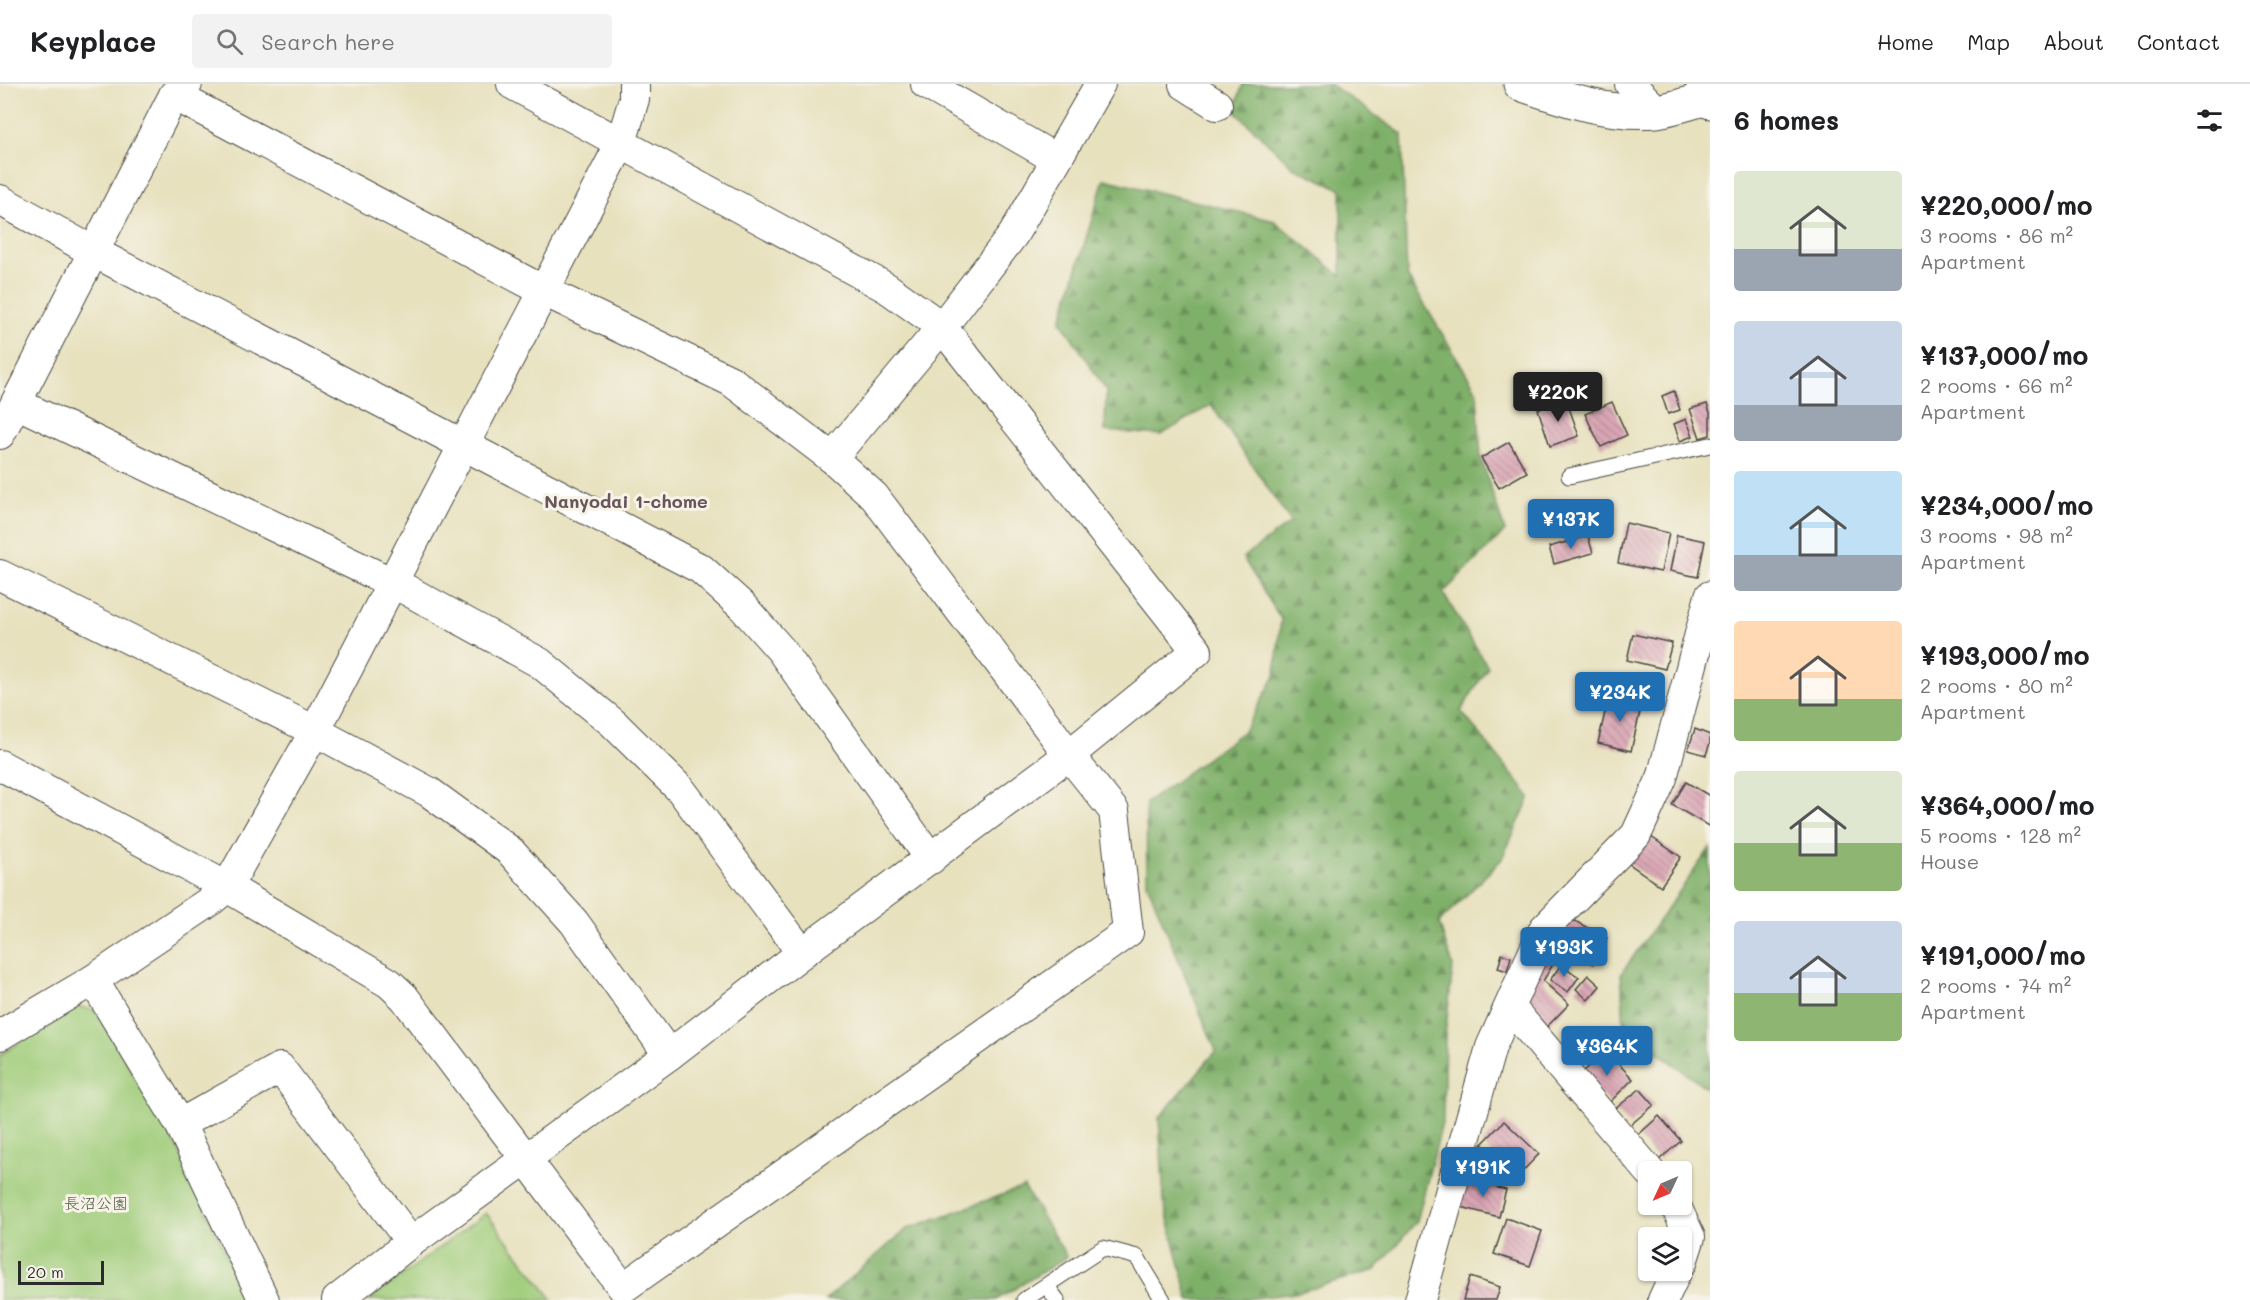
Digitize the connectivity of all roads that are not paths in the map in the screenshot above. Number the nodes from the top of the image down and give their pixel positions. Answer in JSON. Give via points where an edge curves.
{"nodes":[{"id":1,"x":512,"y":84,"type":"edge"},
{"id":2,"x":634,"y":84,"type":"edge"},
{"id":3,"x":926,"y":84,"type":"edge"},
{"id":4,"x":1100,"y":84,"type":"edge"},
{"id":5,"x":1185,"y":84,"type":"edge"},
{"id":6,"x":1520,"y":84,"type":"edge"},
{"id":7,"x":1630,"y":84,"type":"edge"},
{"id":8,"x":180,"y":89,"type":"edge"},
{"id":9,"x":1708,"y":95,"type":"edge"},
{"id":10,"x":1217,"y":105,"type":"dead end"},
{"id":11,"x":1657,"y":111,"type":"junction"},
{"id":12,"x":621,"y":143,"type":"junction"},
{"id":13,"x":1056,"y":159,"type":"junction"},
{"id":14,"x":0,"y":200,"type":"edge"},
{"id":15,"x":93,"y":252,"type":"junction"},
{"id":16,"x":544,"y":291,"type":"junction"},
{"id":17,"x":942,"y":327,"type":"junction"},
{"id":18,"x":16,"y":403,"type":"junction"},
{"id":19,"x":0,"y":434,"type":"edge"},
{"id":20,"x":1710,"y":445,"type":"edge"},
{"id":21,"x":464,"y":446,"type":"junction"},
{"id":22,"x":832,"y":458,"type":"junction"},
{"id":23,"x":1569,"y":476,"type":"dead end"},
{"id":24,"x":0,"y":575,"type":"edge"},
{"id":25,"x":392,"y":583,"type":"junction"},
{"id":26,"x":1710,"y":596,"type":"edge"},
{"id":27,"x":315,"y":731,"type":"junction"},
{"id":28,"x":1069,"y":755,"type":"junction"},
{"id":29,"x":2,"y":772,"type":"edge"},
{"id":30,"x":931,"y":859,"type":"junction"},
{"id":31,"x":227,"y":887,"type":"junction"},
{"id":32,"x":802,"y":953,"type":"junction"},
{"id":33,"x":93,"y":980,"type":"junction"},
{"id":34,"x":1510,"y":1007,"type":"junction"},
{"id":35,"x":0,"y":1035,"type":"edge"},
{"id":36,"x":669,"y":1055,"type":"junction"},
{"id":37,"x":180,"y":1124,"type":"junction"},
{"id":38,"x":526,"y":1159,"type":"junction"},
{"id":39,"x":1641,"y":1161,"type":"edge"},
{"id":40,"x":411,"y":1242,"type":"junction"},
{"id":41,"x":1672,"y":1281,"type":"edge"},
{"id":42,"x":1047,"y":1286,"type":"junction"},
{"id":43,"x":264,"y":1300,"type":"edge"},
{"id":44,"x":337,"y":1300,"type":"edge"},
{"id":45,"x":1024,"y":1300,"type":"edge"},
{"id":46,"x":1057,"y":1300,"type":"edge"},
{"id":47,"x":1163,"y":1300,"type":"edge"},
{"id":48,"x":1420,"y":1300,"type":"edge"},
{"id":49,"x":1663,"y":1300,"type":"edge"}],
"edges":[{"from":1,"to":12,"type":"street"},
{"from":2,"to":12,"type":"street","via":[[634,99]]},
{"from":3,"to":13,"type":"street"},
{"from":4,"to":13,"type":"street"},
{"from":5,"to":10,"type":"street"},
{"from":6,"to":11,"type":"street","via":[[1584,104]]},
{"from":7,"to":11,"type":"street"},
{"from":8,"to":15,"type":"street"},
{"from":8,"to":16,"type":"street"},
{"from":9,"to":11,"type":"street"},
{"from":12,"to":16,"type":"street"},
{"from":12,"to":17,"type":"street","via":[[887,288]]},
{"from":13,"to":17,"type":"street","via":[[1013,235]]},
{"from":14,"to":15,"type":"street"},
{"from":15,"to":18,"type":"street"},
{"from":15,"to":21,"type":"street"},
{"from":16,"to":21,"type":"street"},
{"from":16,"to":22,"type":"street","via":[[731,381]]},
{"from":17,"to":22,"type":"street"},
{"from":17,"to":28,"type":"street","via":[[1197,651]]},
{"from":18,"to":19,"type":"street"},
{"from":18,"to":25,"type":"street"},
{"from":20,"to":23,"type":"lane"},
{"from":21,"to":25,"type":"street"},
{"from":21,"to":30,"type":"street","via":[[709,576],[781,650]]},
{"from":22,"to":28,"type":"street","via":[[874,496]]},
{"from":24,"to":27,"type":"street"},
{"from":25,"to":27,"type":"street"},
{"from":25,"to":32,"type":"street","via":[[540,663],[613,723],[681,790]]},
{"from":26,"to":34,"type":"street","via":[[1662,778],[1636,835],[1544,929]]},
{"from":27,"to":31,"type":"street"},
{"from":27,"to":36,"type":"street","via":[[429,792],[510,850],[574,922]]},
{"from":28,"to":30,"type":"street"},
{"from":28,"to":38,"type":"street","via":[[1114,811],[1128,932],[623,1288]]},
{"from":29,"to":31,"type":"street"},
{"from":30,"to":32,"type":"street"},
{"from":31,"to":33,"type":"street"},
{"from":31,"to":38,"type":"street","via":[[388,983],[404,997]]},
{"from":32,"to":36,"type":"street"},
{"from":33,"to":35,"type":"street"},
{"from":33,"to":37,"type":"street"},
{"from":34,"to":39,"type":"street"},
{"from":34,"to":48,"type":"street","via":[[1491,1047]]},
{"from":36,"to":38,"type":"street"},
{"from":37,"to":40,"type":"street","via":[[280,1068]]},
{"from":37,"to":43,"type":"street"},
{"from":38,"to":40,"type":"street"},
{"from":40,"to":44,"type":"street"},
{"from":41,"to":49,"type":"street"},
{"from":42,"to":45,"type":"lane"},
{"from":42,"to":46,"type":"lane"},
{"from":42,"to":47,"type":"lane","via":[[1103,1248],[1137,1257]]}]}
